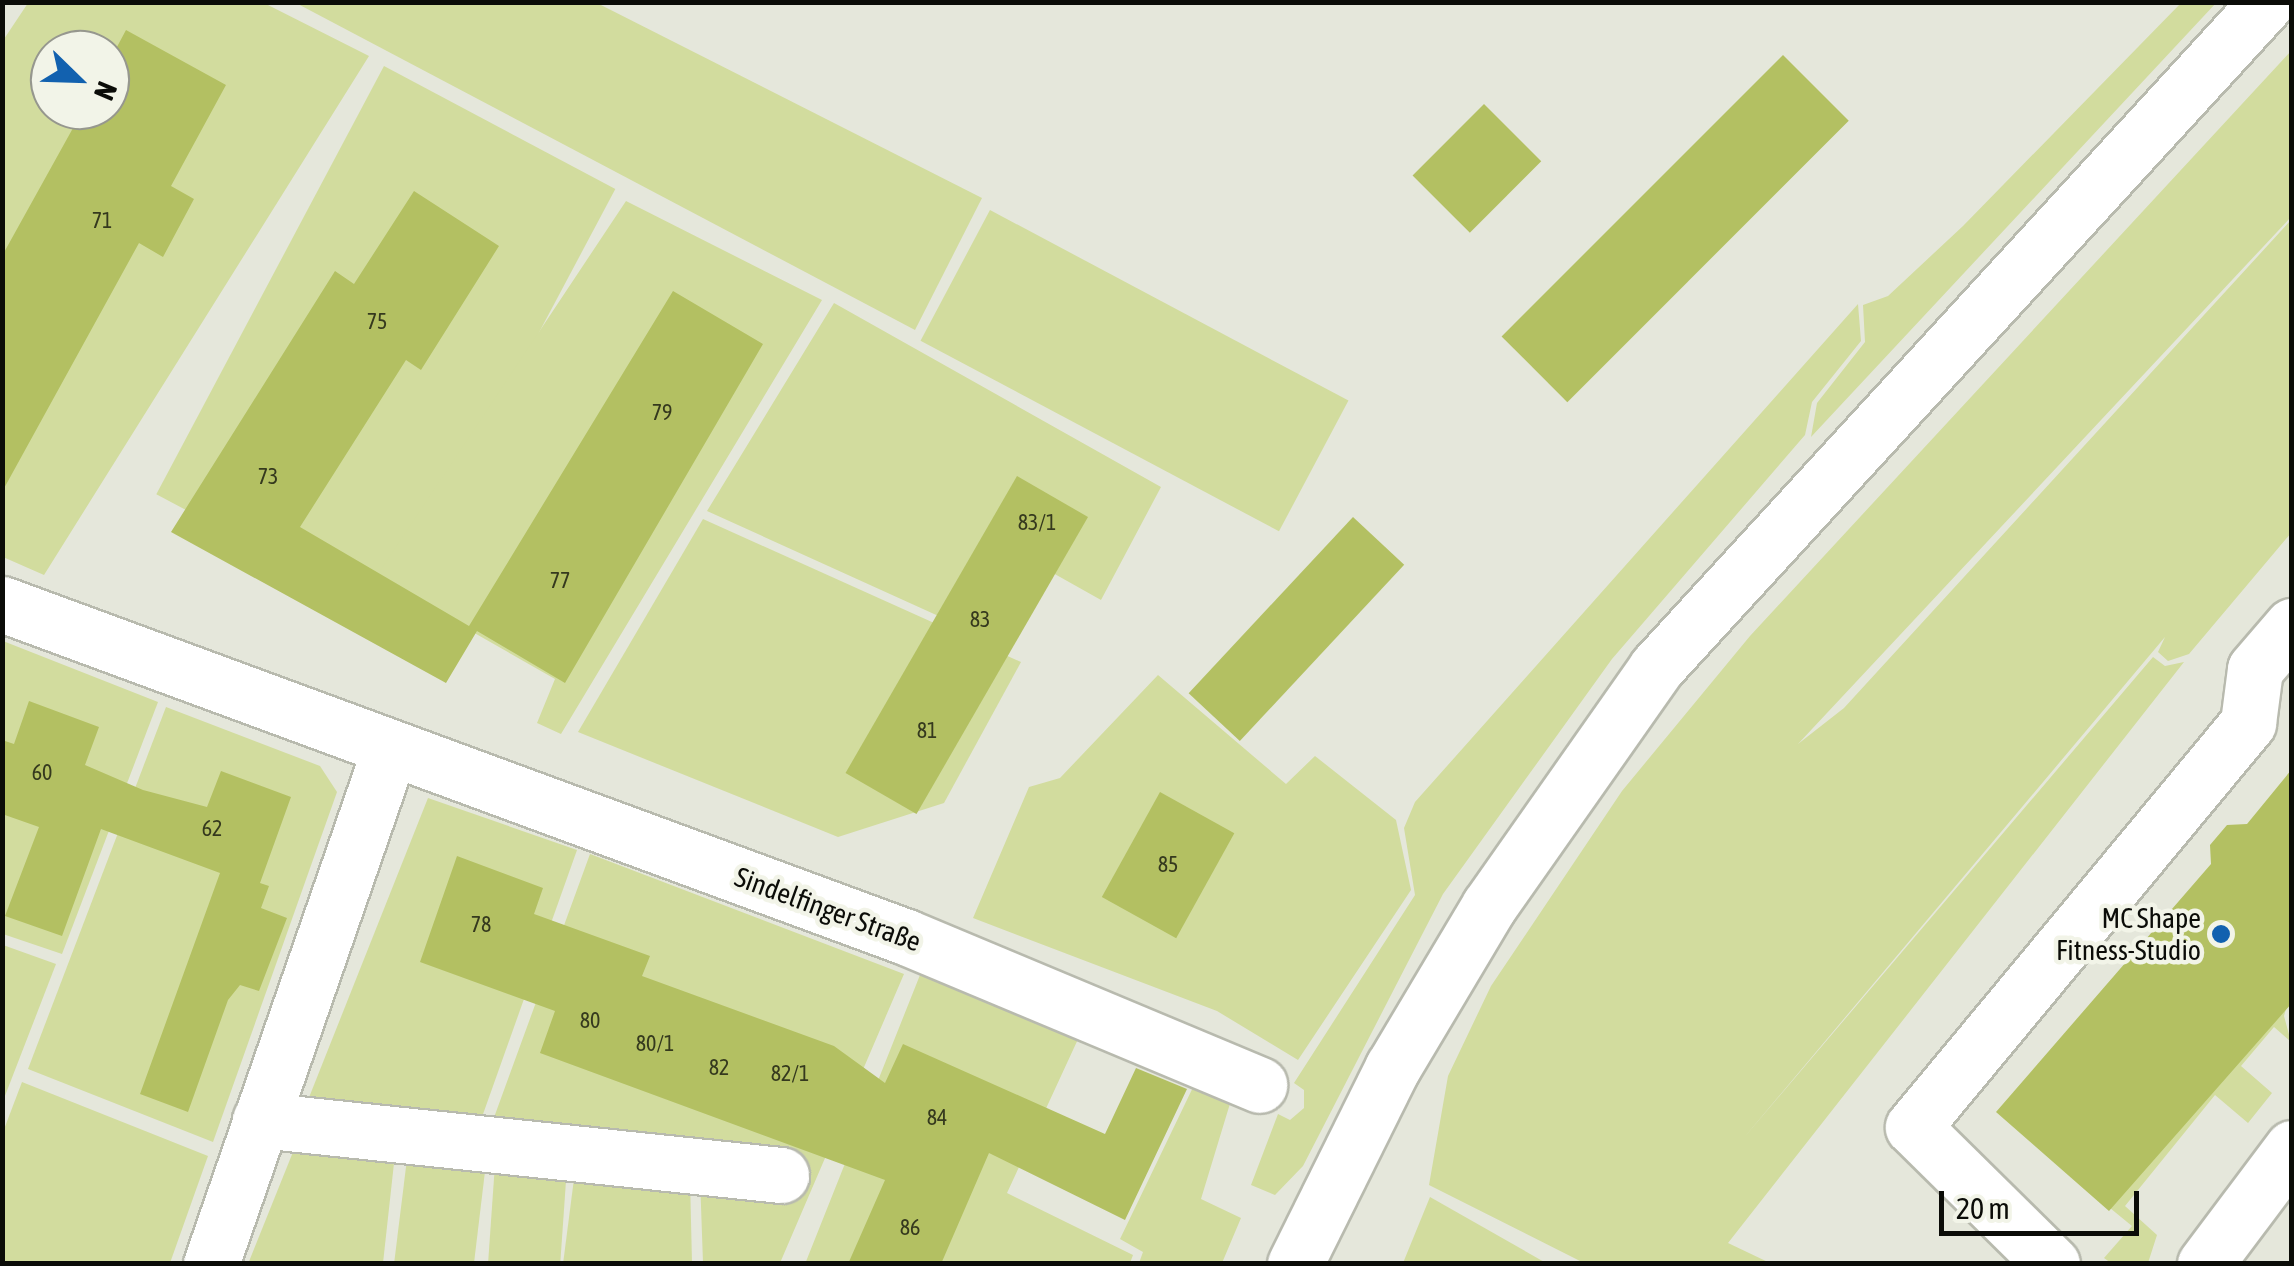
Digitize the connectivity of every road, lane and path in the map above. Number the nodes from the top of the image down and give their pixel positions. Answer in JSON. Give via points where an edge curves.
{"nodes":[{"id":1,"x":2267,"y":2,"type":"edge"},
{"id":2,"x":2,"y":604,"type":"edge"},
{"id":3,"x":2292,"y":626,"type":"edge"},
{"id":4,"x":390,"y":749,"type":"junction"},
{"id":5,"x":1259,"y":1085,"type":"dead end"},
{"id":6,"x":260,"y":1120,"type":"junction"},
{"id":7,"x":2292,"y":1148,"type":"edge"},
{"id":8,"x":780,"y":1175,"type":"dead end"},
{"id":9,"x":212,"y":1264,"type":"edge"},
{"id":10,"x":1294,"y":1264,"type":"edge"},
{"id":11,"x":2052,"y":1264,"type":"edge"},
{"id":12,"x":2206,"y":1264,"type":"edge"}],
"edges":[{"from":1,"to":10,"type":"street","via":[[1774,530],[1646,682],[1444,979]]},
{"from":2,"to":4,"type":"street","name":"Sindelfinger Straße"},
{"from":3,"to":11,"type":"street","via":[[2255,669],[2248,723],[1913,1127]]},
{"from":4,"to":5,"type":"street","name":"Sindelfinger Straße","via":[[924,945]]},
{"from":4,"to":6,"type":"street"},
{"from":6,"to":8,"type":"street"},
{"from":6,"to":9,"type":"street"},
{"from":7,"to":12,"type":"street"}]}
